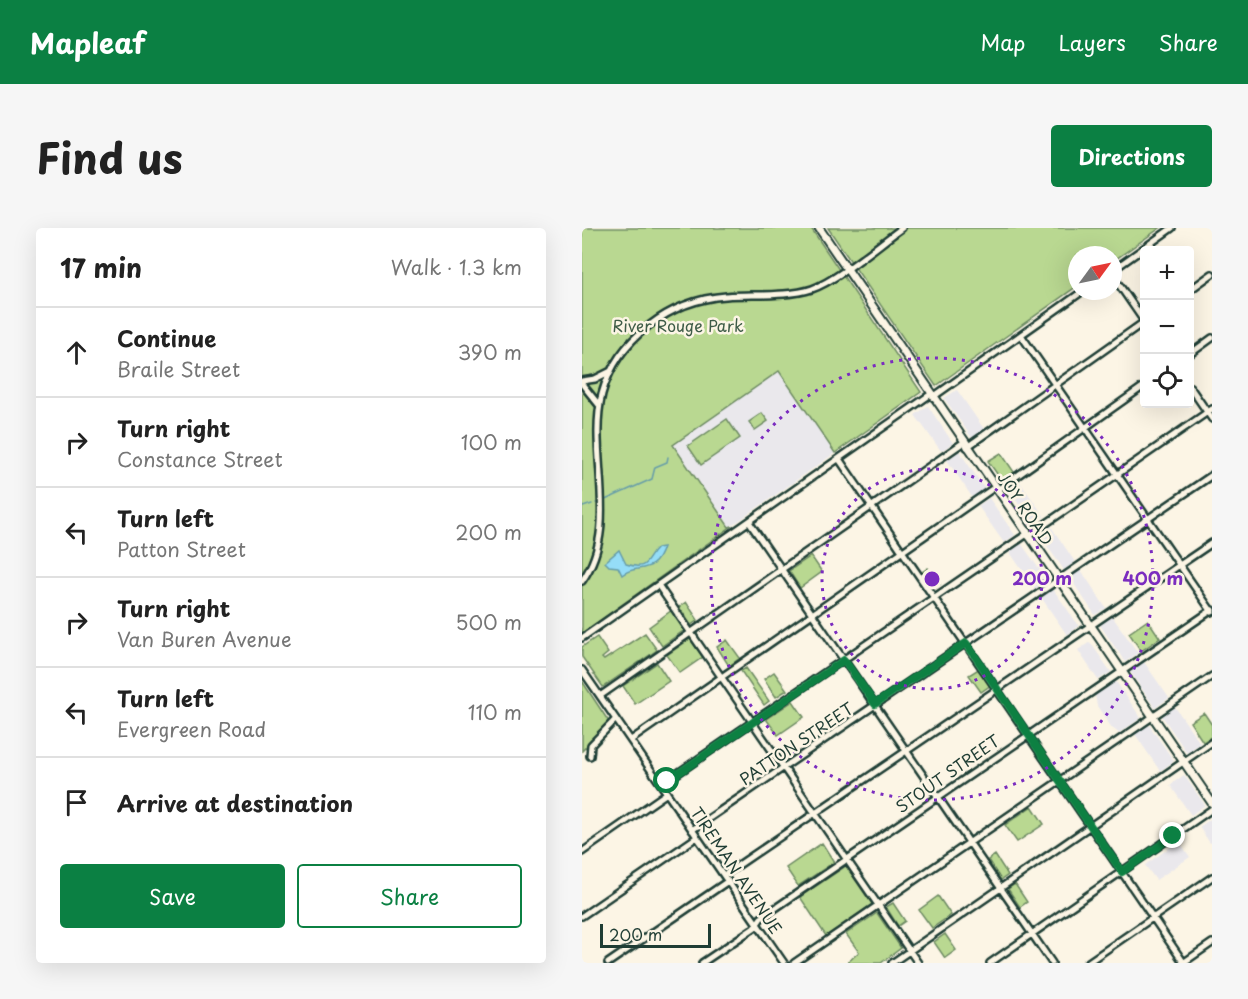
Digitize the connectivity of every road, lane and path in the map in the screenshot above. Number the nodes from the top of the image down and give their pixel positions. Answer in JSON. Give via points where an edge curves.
{"nodes":[{"id":1,"x":819,"y":228,"type":"edge"},
{"id":2,"x":902,"y":228,"type":"edge"},
{"id":3,"x":1172,"y":228,"type":"edge"},
{"id":4,"x":1122,"y":264,"type":"edge"},
{"id":5,"x":846,"y":268,"type":"junction"},
{"id":6,"x":1212,"y":274,"type":"edge"},
{"id":7,"x":1194,"y":287,"type":"edge"},
{"id":8,"x":1122,"y":289,"type":"edge"},
{"id":9,"x":1070,"y":300,"type":"edge"},
{"id":10,"x":1140,"y":316,"type":"edge"},
{"id":11,"x":1140,"y":325,"type":"edge"},
{"id":12,"x":1021,"y":335,"type":"junction"},
{"id":13,"x":1212,"y":338,"type":"edge"},
{"id":14,"x":1194,"y":351,"type":"edge"},
{"id":15,"x":614,"y":368,"type":"junction"},
{"id":16,"x":582,"y":382,"type":"edge"},
{"id":17,"x":1055,"y":385,"type":"junction"},
{"id":18,"x":1140,"y":389,"type":"edge"},
{"id":19,"x":1194,"y":392,"type":"edge"},
{"id":20,"x":932,"y":396,"type":"junction"},
{"id":21,"x":600,"y":407,"type":"junction"},
{"id":22,"x":1210,"y":411,"type":"edge"},
{"id":23,"x":1212,"y":419,"type":"edge"},
{"id":24,"x":1085,"y":428,"type":"junction"},
{"id":25,"x":966,"y":444,"type":"junction"},
{"id":26,"x":839,"y":459,"type":"junction"},
{"id":27,"x":1116,"y":474,"type":"junction"},
{"id":28,"x":1212,"y":475,"type":"edge"},
{"id":29,"x":996,"y":489,"type":"junction"},
{"id":30,"x":871,"y":506,"type":"junction"},
{"id":31,"x":1148,"y":519,"type":"junction"},
{"id":32,"x":749,"y":522,"type":"junction"},
{"id":33,"x":1027,"y":535,"type":"junction"},
{"id":34,"x":1212,"y":543,"type":"edge"},
{"id":35,"x":903,"y":552,"type":"junction"},
{"id":36,"x":1179,"y":565,"type":"junction"},
{"id":37,"x":782,"y":568,"type":"junction"},
{"id":38,"x":1058,"y":579,"type":"junction"},
{"id":39,"x":582,"y":581,"type":"edge"},
{"id":40,"x":658,"y":585,"type":"junction"},
{"id":41,"x":934,"y":597,"type":"junction"},
{"id":42,"x":1212,"y":611,"type":"edge"},
{"id":43,"x":813,"y":614,"type":"junction"},
{"id":44,"x":1090,"y":626,"type":"junction"},
{"id":45,"x":691,"y":632,"type":"junction"},
{"id":46,"x":582,"y":638,"type":"edge"},
{"id":47,"x":966,"y":643,"type":"junction"},
{"id":48,"x":844,"y":660,"type":"junction"},
{"id":49,"x":582,"y":670,"type":"edge"},
{"id":50,"x":1121,"y":670,"type":"junction"},
{"id":51,"x":1212,"y":676,"type":"edge"},
{"id":52,"x":721,"y":677,"type":"junction"},
{"id":53,"x":998,"y":689,"type":"junction"},
{"id":54,"x":600,"y":696,"type":"junction"},
{"id":55,"x":875,"y":704,"type":"junction"},
{"id":56,"x":1152,"y":716,"type":"junction"},
{"id":57,"x":616,"y":719,"type":"junction"},
{"id":58,"x":753,"y":722,"type":"junction"},
{"id":59,"x":1028,"y":734,"type":"junction"},
{"id":60,"x":631,"y":740,"type":"junction"},
{"id":61,"x":1212,"y":742,"type":"edge"},
{"id":62,"x":907,"y":751,"type":"junction"},
{"id":63,"x":590,"y":756,"type":"dead end"},
{"id":64,"x":1183,"y":762,"type":"junction"},
{"id":65,"x":784,"y":767,"type":"junction"},
{"id":66,"x":1059,"y":780,"type":"junction"},
{"id":67,"x":662,"y":784,"type":"junction"},
{"id":68,"x":667,"y":793,"type":"junction"},
{"id":69,"x":938,"y":796,"type":"junction"},
{"id":70,"x":1212,"y":803,"type":"edge"},
{"id":71,"x":1212,"y":809,"type":"edge"},
{"id":72,"x":816,"y":814,"type":"junction"},
{"id":73,"x":1090,"y":825,"type":"junction"},
{"id":74,"x":692,"y":830,"type":"junction"},
{"id":75,"x":697,"y":837,"type":"junction"},
{"id":76,"x":969,"y":842,"type":"junction"},
{"id":77,"x":582,"y":852,"type":"edge"},
{"id":78,"x":847,"y":859,"type":"junction"},
{"id":79,"x":1122,"y":872,"type":"junction"},
{"id":80,"x":1212,"y":877,"type":"edge"},
{"id":81,"x":726,"y":878,"type":"junction"},
{"id":82,"x":1001,"y":888,"type":"junction"},
{"id":83,"x":878,"y":905,"type":"junction"},
{"id":84,"x":582,"y":916,"type":"edge"},
{"id":85,"x":1153,"y":917,"type":"junction"},
{"id":86,"x":757,"y":924,"type":"junction"},
{"id":87,"x":1032,"y":934,"type":"junction"},
{"id":88,"x":1212,"y":943,"type":"edge"},
{"id":89,"x":909,"y":951,"type":"junction"},
{"id":90,"x":608,"y":963,"type":"edge"},
{"id":91,"x":702,"y":963,"type":"edge"},
{"id":92,"x":784,"y":963,"type":"edge"},
{"id":93,"x":794,"y":963,"type":"edge"},
{"id":94,"x":892,"y":963,"type":"edge"},
{"id":95,"x":918,"y":963,"type":"edge"},
{"id":96,"x":990,"y":963,"type":"edge"},
{"id":97,"x":1052,"y":963,"type":"edge"},
{"id":98,"x":1087,"y":963,"type":"edge"},
{"id":99,"x":1184,"y":963,"type":"edge"}],
"edges":[{"from":1,"to":5,"type":"main road","name":"JOY ROAD"},
{"from":2,"to":5,"type":"street"},
{"from":3,"to":4,"type":"street"},
{"from":5,"to":15,"type":"street","via":[[808,290],[717,297],[680,307],[642,331]]},
{"from":5,"to":20,"type":"main road","name":"JOY ROAD"},
{"from":6,"to":7,"type":"street"},
{"from":8,"to":10,"type":"street"},
{"from":9,"to":12,"type":"street"},
{"from":11,"to":17,"type":"street"},
{"from":12,"to":17,"type":"street"},
{"from":12,"to":20,"type":"street"},
{"from":13,"to":14,"type":"street"},
{"from":15,"to":16,"type":"street"},
{"from":15,"to":21,"type":"street"},
{"from":16,"to":21,"type":"street"},
{"from":17,"to":24,"type":"street"},
{"from":17,"to":25,"type":"street"},
{"from":18,"to":24,"type":"street"},
{"from":19,"to":22,"type":"street"},
{"from":20,"to":25,"type":"main road","name":"JOY ROAD"},
{"from":20,"to":26,"type":"street"},
{"from":21,"to":39,"type":"street","via":[[600,528],[594,557]]},
{"from":22,"to":23,"type":"street"},
{"from":22,"to":27,"type":"street"},
{"from":24,"to":27,"type":"street"},
{"from":24,"to":29,"type":"street"},
{"from":25,"to":29,"type":"main road","name":"JOY ROAD"},
{"from":25,"to":30,"type":"street"},
{"from":26,"to":30,"type":"street"},
{"from":26,"to":32,"type":"street"},
{"from":27,"to":31,"type":"street"},
{"from":27,"to":33,"type":"street"},
{"from":28,"to":31,"type":"street","name":"PATTON STREET"},
{"from":29,"to":33,"type":"main road","name":"JOY ROAD"},
{"from":29,"to":35,"type":"street"},
{"from":30,"to":35,"type":"street"},
{"from":30,"to":37,"type":"street"},
{"from":31,"to":36,"type":"street"},
{"from":31,"to":38,"type":"street","name":"PATTON STREET"},
{"from":32,"to":37,"type":"street"},
{"from":32,"to":40,"type":"street"},
{"from":33,"to":38,"type":"main road","name":"JOY ROAD"},
{"from":33,"to":41,"type":"street"},
{"from":34,"to":36,"type":"street"},
{"from":35,"to":41,"type":"street"},
{"from":35,"to":43,"type":"street"},
{"from":36,"to":42,"type":"street"},
{"from":36,"to":44,"type":"street"},
{"from":37,"to":43,"type":"street"},
{"from":37,"to":45,"type":"street"},
{"from":38,"to":44,"type":"main road","name":"JOY ROAD"},
{"from":38,"to":47,"type":"street","name":"PATTON STREET"},
{"from":40,"to":45,"type":"street"},
{"from":40,"to":46,"type":"street"},
{"from":41,"to":47,"type":"street"},
{"from":41,"to":48,"type":"street"},
{"from":42,"to":50,"type":"street","name":"STOUT STREET"},
{"from":43,"to":48,"type":"street"},
{"from":43,"to":52,"type":"street"},
{"from":44,"to":50,"type":"main road","name":"JOY ROAD"},
{"from":44,"to":53,"type":"street"},
{"from":45,"to":52,"type":"street"},
{"from":45,"to":54,"type":"street"},
{"from":47,"to":53,"type":"street"},
{"from":47,"to":55,"type":"street","name":"PATTON STREET"},
{"from":48,"to":55,"type":"street"},
{"from":48,"to":58,"type":"street"},
{"from":49,"to":54,"type":"street"},
{"from":50,"to":56,"type":"main road","name":"JOY ROAD"},
{"from":50,"to":59,"type":"street","name":"STOUT STREET"},
{"from":51,"to":56,"type":"street"},
{"from":52,"to":58,"type":"street"},
{"from":52,"to":60,"type":"street"},
{"from":53,"to":59,"type":"street"},
{"from":53,"to":62,"type":"street"},
{"from":54,"to":57,"type":"street"},
{"from":55,"to":62,"type":"street"},
{"from":55,"to":65,"type":"street","name":"PATTON STREET"},
{"from":56,"to":64,"type":"main road","name":"JOY ROAD"},
{"from":56,"to":66,"type":"street"},
{"from":57,"to":60,"type":"street"},
{"from":57,"to":63,"type":"street","via":[[591,745]]},
{"from":58,"to":65,"type":"street"},
{"from":58,"to":67,"type":"street"},
{"from":59,"to":66,"type":"street"},
{"from":59,"to":69,"type":"street","name":"STOUT STREET"},
{"from":60,"to":67,"type":"street"},
{"from":61,"to":64,"type":"street"},
{"from":62,"to":69,"type":"street"},
{"from":62,"to":72,"type":"street"},
{"from":64,"to":70,"type":"main road","name":"JOY ROAD"},
{"from":64,"to":73,"type":"street"},
{"from":65,"to":72,"type":"street"},
{"from":65,"to":74,"type":"street","name":"PATTON STREET"},
{"from":66,"to":73,"type":"street"},
{"from":66,"to":76,"type":"street"},
{"from":67,"to":68,"type":"street","name":"TIREMAN AVENUE"},
{"from":68,"to":74,"type":"street","name":"TIREMAN AVENUE"},
{"from":68,"to":77,"type":"street"},
{"from":69,"to":76,"type":"street"},
{"from":69,"to":78,"type":"street","name":"STOUT STREET"},
{"from":71,"to":79,"type":"street"},
{"from":72,"to":78,"type":"street"},
{"from":72,"to":81,"type":"street"},
{"from":73,"to":79,"type":"street"},
{"from":73,"to":82,"type":"street"},
{"from":74,"to":75,"type":"street","name":"TIREMAN AVENUE"},
{"from":75,"to":81,"type":"street","name":"TIREMAN AVENUE"},
{"from":75,"to":84,"type":"street"},
{"from":76,"to":82,"type":"street"},
{"from":76,"to":83,"type":"street"},
{"from":78,"to":83,"type":"street"},
{"from":78,"to":86,"type":"street","name":"STOUT STREET"},
{"from":79,"to":85,"type":"street"},
{"from":79,"to":87,"type":"street"},
{"from":80,"to":85,"type":"street"},
{"from":81,"to":86,"type":"street","name":"TIREMAN AVENUE"},
{"from":81,"to":90,"type":"street"},
{"from":82,"to":87,"type":"street"},
{"from":82,"to":89,"type":"street"},
{"from":83,"to":89,"type":"street"},
{"from":83,"to":93,"type":"street"},
{"from":85,"to":98,"type":"street"},
{"from":85,"to":99,"type":"street"},
{"from":86,"to":91,"type":"street","name":"STOUT STREET"},
{"from":86,"to":92,"type":"street","name":"TIREMAN AVENUE"},
{"from":87,"to":96,"type":"street"},
{"from":87,"to":97,"type":"street"},
{"from":88,"to":99,"type":"street"},
{"from":89,"to":94,"type":"street"},
{"from":89,"to":95,"type":"street"}]}
